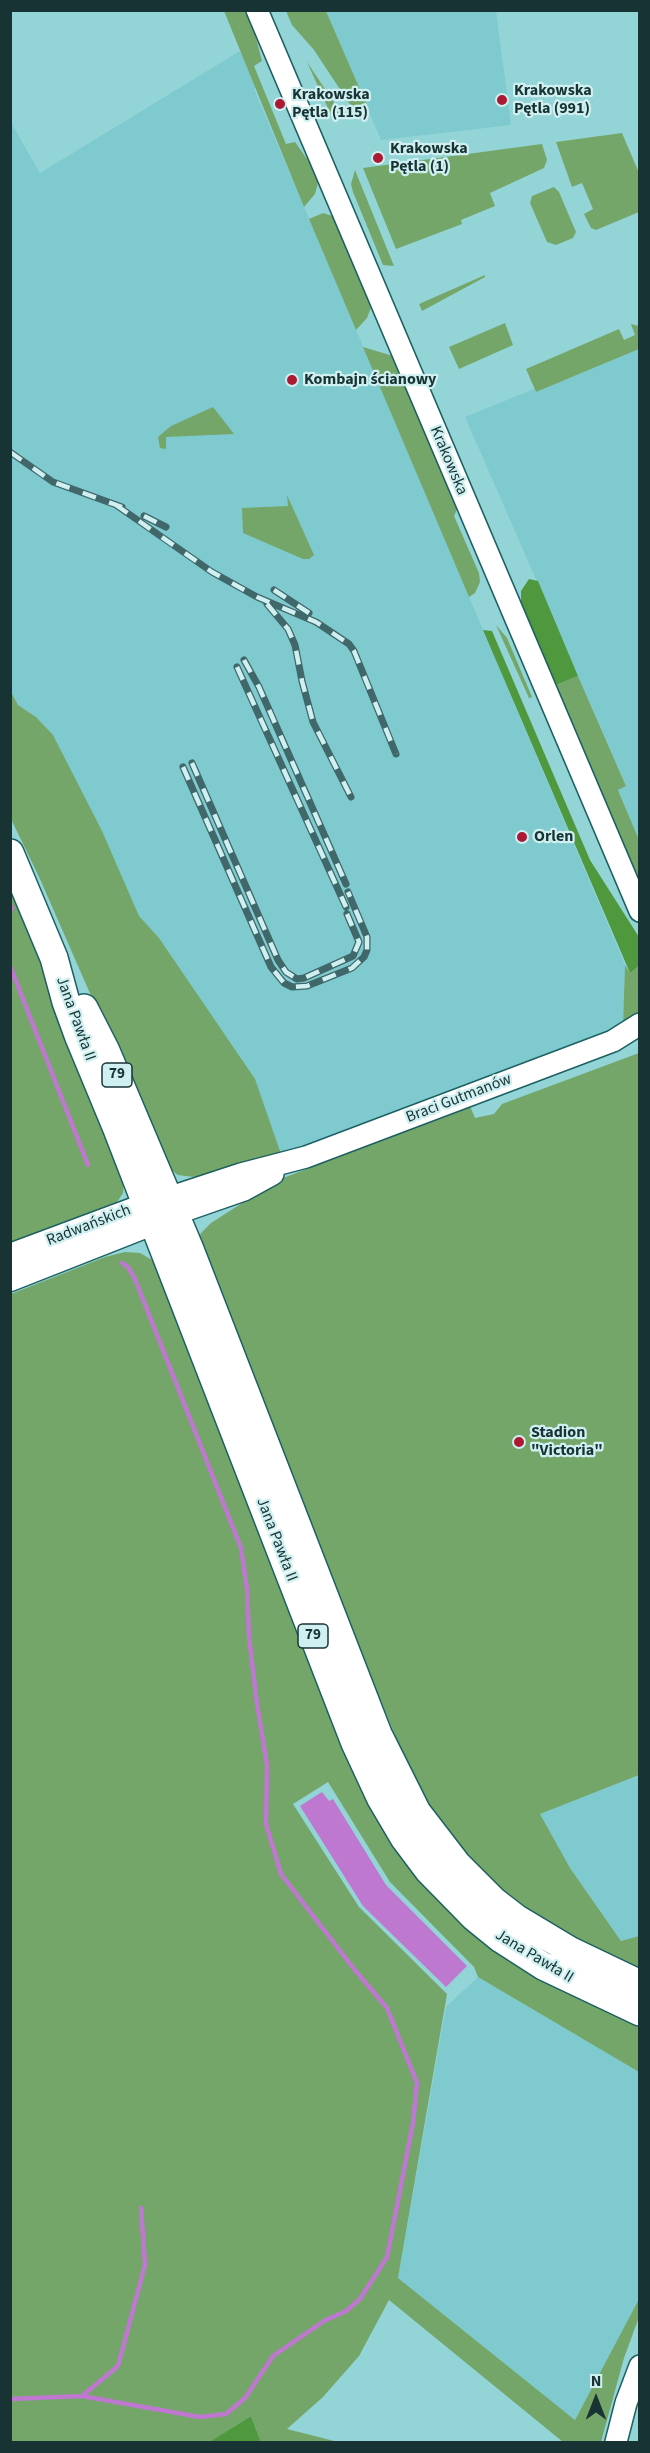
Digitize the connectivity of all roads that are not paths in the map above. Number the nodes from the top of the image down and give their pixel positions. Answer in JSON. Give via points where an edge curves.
{"nodes":[{"id":1,"x":257,"y":10,"type":"edge"},
{"id":2,"x":10,"y":853,"type":"edge"},
{"id":3,"x":639,"y":911,"type":"edge"},
{"id":4,"x":639,"y":1024,"type":"edge"},
{"id":5,"x":639,"y":1037,"type":"edge"},
{"id":6,"x":613,"y":1041,"type":"junction"},
{"id":7,"x":306,"y":1157,"type":"junction"},
{"id":8,"x":205,"y":1203,"type":"junction"},
{"id":9,"x":161,"y":1210,"type":"junction"},
{"id":10,"x":117,"y":1238,"type":"junction"},
{"id":11,"x":177,"y":1250,"type":"junction"},
{"id":12,"x":10,"y":1256,"type":"edge"},
{"id":13,"x":10,"y":1280,"type":"edge"},
{"id":14,"x":639,"y":1984,"type":"edge"},
{"id":15,"x":639,"y":2012,"type":"edge"},
{"id":16,"x":639,"y":2366,"type":"edge"},
{"id":17,"x":616,"y":2442,"type":"edge"}],
"edges":[{"from":1,"to":3,"type":"street","name":"Krakowska"},
{"from":2,"to":9,"type":"main road","name":"Jana Pawła II","number":"79","via":[[54,958],[78,1035]]},
{"from":4,"to":6,"type":"street","name":"Braci Gutmanów"},
{"from":5,"to":6,"type":"street","name":"Braci Gutmanów"},
{"from":6,"to":7,"type":"street","name":"Braci Gutmanów"},
{"from":7,"to":8,"type":"street","name":"Braci Gutmanów","via":[[244,1190]]},
{"from":7,"to":9,"type":"street","name":"Braci Gutmanów","via":[[241,1174]]},
{"from":8,"to":9,"type":"street","name":"Braci Gutmanów"},
{"from":8,"to":11,"type":"street"},
{"from":9,"to":10,"type":"main road","name":"Radwańskich"},
{"from":9,"to":11,"type":"main road","name":"Jana Pawła II","number":"79"},
{"from":9,"to":12,"type":"main road","name":"Radwańskich"},
{"from":10,"to":11,"type":"main road"},
{"from":10,"to":13,"type":"main road","name":"Radwańskich"},
{"from":11,"to":14,"type":"main road","name":"Jana Pawła II","number":"79","via":[[378,1734],[417,1812],[457,1864],[494,1901],[571,1952]]},
{"from":11,"to":15,"type":"main road","name":"Jana Pawła II","number":"79","via":[[355,1743],[400,1832],[450,1894],[501,1939],[556,1973]]},
{"from":16,"to":17,"type":"street"}]}
